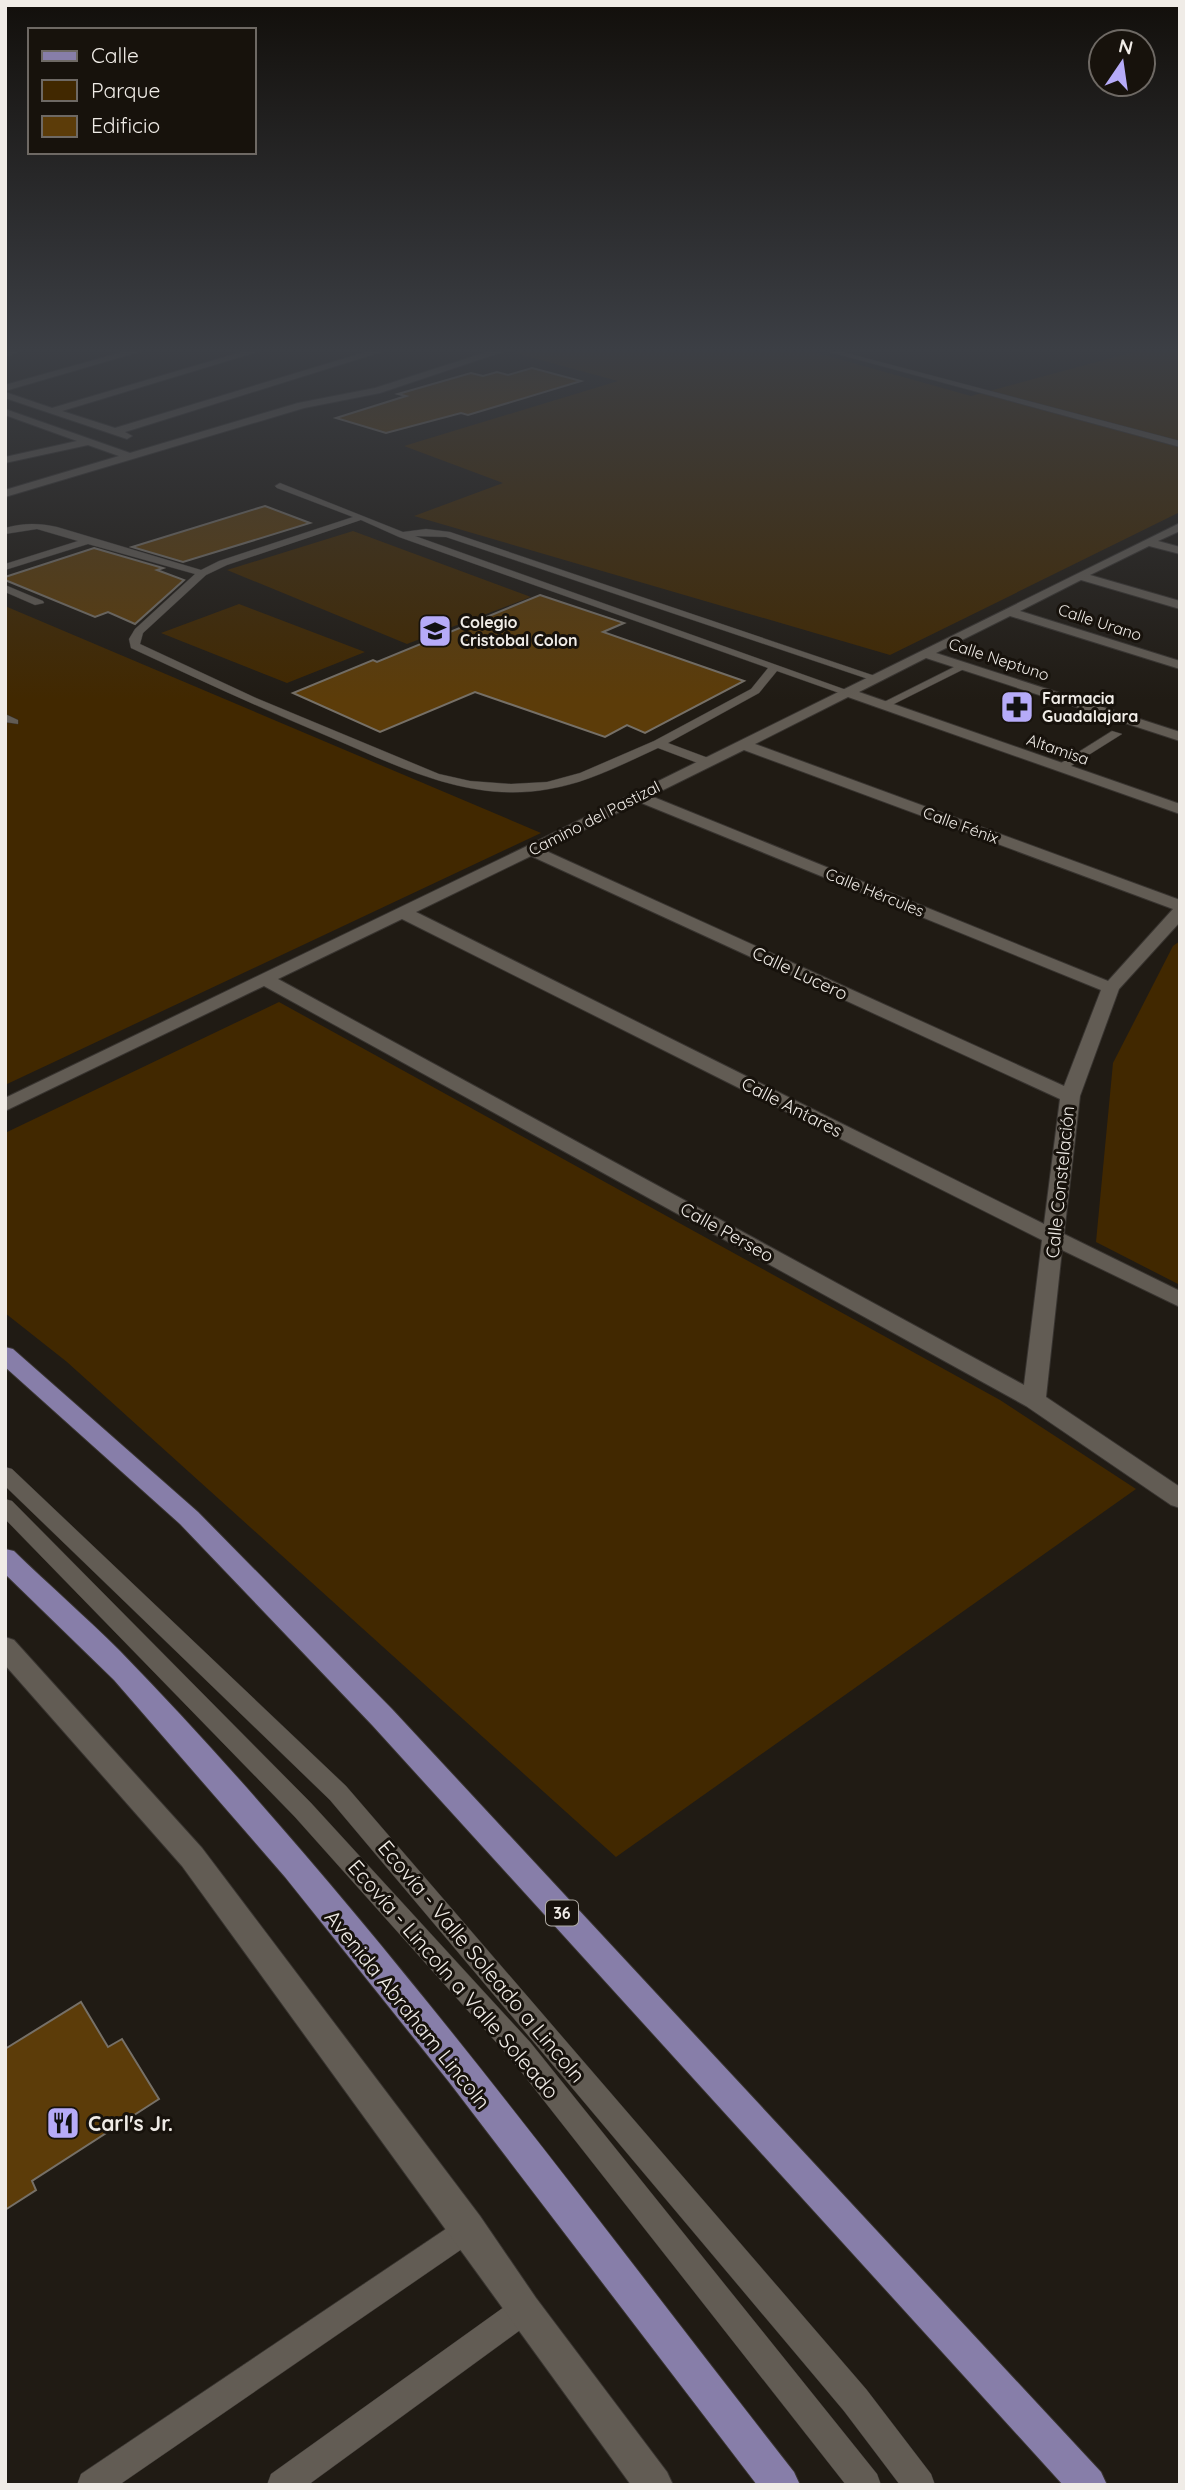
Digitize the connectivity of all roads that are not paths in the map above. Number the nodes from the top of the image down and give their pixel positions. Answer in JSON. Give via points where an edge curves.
{"nodes":[{"id":1,"x":96,"y":467,"type":"edge"},
{"id":2,"x":280,"y":486,"type":"dead end"},
{"id":3,"x":5,"y":494,"type":"edge"},
{"id":4,"x":362,"y":517,"type":"junction"},
{"id":5,"x":1180,"y":526,"type":"edge"},
{"id":6,"x":5,"y":531,"type":"edge"},
{"id":7,"x":402,"y":536,"type":"junction"},
{"id":8,"x":88,"y":541,"type":"junction"},
{"id":9,"x":1147,"y":542,"type":"junction"},
{"id":10,"x":1180,"y":551,"type":"edge"},
{"id":11,"x":5,"y":568,"type":"edge"},
{"id":12,"x":202,"y":573,"type":"junction"},
{"id":13,"x":1079,"y":576,"type":"junction"},
{"id":14,"x":586,"y":582,"type":"junction"},
{"id":15,"x":5,"y":588,"type":"edge"},
{"id":16,"x":560,"y":593,"type":"junction"},
{"id":17,"x":39,"y":603,"type":"dead end"},
{"id":18,"x":1180,"y":605,"type":"edge"},
{"id":19,"x":1009,"y":611,"type":"junction"},
{"id":20,"x":927,"y":654,"type":"junction"},
{"id":21,"x":964,"y":666,"type":"junction"},
{"id":22,"x":1180,"y":666,"type":"edge"},
{"id":23,"x":774,"y":668,"type":"junction"},
{"id":24,"x":875,"y":678,"type":"junction"},
{"id":25,"x":846,"y":692,"type":"junction"},
{"id":26,"x":884,"y":705,"type":"junction"},
{"id":27,"x":1116,"y":734,"type":"dead end"},
{"id":28,"x":1180,"y":737,"type":"edge"},
{"id":29,"x":658,"y":744,"type":"junction"},
{"id":30,"x":742,"y":744,"type":"junction"},
{"id":31,"x":707,"y":762,"type":"junction"},
{"id":32,"x":1059,"y":768,"type":"junction"},
{"id":33,"x":638,"y":796,"type":"junction"},
{"id":34,"x":1180,"y":809,"type":"edge"},
{"id":35,"x":531,"y":850,"type":"junction"},
{"id":36,"x":1180,"y":906,"type":"edge"},
{"id":37,"x":404,"y":912,"type":"junction"},
{"id":38,"x":1180,"y":912,"type":"edge"},
{"id":39,"x":266,"y":980,"type":"junction"},
{"id":40,"x":1111,"y":988,"type":"junction"},
{"id":41,"x":1070,"y":1096,"type":"junction"},
{"id":42,"x":5,"y":1105,"type":"edge"},
{"id":43,"x":1054,"y":1238,"type":"junction"},
{"id":44,"x":1180,"y":1300,"type":"edge"},
{"id":45,"x":5,"y":1354,"type":"edge"},
{"id":46,"x":1034,"y":1401,"type":"junction"},
{"id":47,"x":5,"y":1474,"type":"edge"},
{"id":48,"x":1180,"y":1499,"type":"edge"},
{"id":49,"x":5,"y":1506,"type":"edge"},
{"id":50,"x":5,"y":1558,"type":"edge"},
{"id":51,"x":5,"y":1647,"type":"edge"},
{"id":52,"x":468,"y":2228,"type":"junction"},
{"id":53,"x":524,"y":2310,"type":"junction"},
{"id":54,"x":92,"y":2485,"type":"edge"},
{"id":55,"x":282,"y":2485,"type":"edge"},
{"id":56,"x":654,"y":2485,"type":"edge"},
{"id":57,"x":781,"y":2485,"type":"edge"},
{"id":58,"x":866,"y":2485,"type":"edge"},
{"id":59,"x":920,"y":2485,"type":"edge"},
{"id":60,"x":1088,"y":2485,"type":"edge"}],
"edges":[{"from":1,"to":3,"type":"street"},
{"from":2,"to":4,"type":"lane"},
{"from":4,"to":7,"type":"lane"},
{"from":4,"to":12,"type":"lane"},
{"from":5,"to":9,"type":"street","name":"Camino del Pastizal"},
{"from":6,"to":8,"type":"lane","via":[[46,525]]},
{"from":7,"to":14,"type":"lane","via":[[447,534]]},
{"from":7,"to":16,"type":"lane"},
{"from":8,"to":11,"type":"lane"},
{"from":8,"to":12,"type":"lane"},
{"from":9,"to":10,"type":"street"},
{"from":9,"to":13,"type":"street","name":"Camino del Pastizal"},
{"from":12,"to":29,"type":"lane","via":[[139,631],[135,646],[435,777],[470,785],[548,786]]},
{"from":13,"to":18,"type":"street"},
{"from":13,"to":19,"type":"street","name":"Camino del Pastizal"},
{"from":14,"to":16,"type":"lane"},
{"from":14,"to":24,"type":"lane"},
{"from":15,"to":17,"type":"lane"},
{"from":16,"to":23,"type":"lane"},
{"from":19,"to":20,"type":"street","name":"Camino del Pastizal"},
{"from":19,"to":22,"type":"street","name":"Calle Urano"},
{"from":20,"to":21,"type":"street","name":"Calle Neptuno"},
{"from":20,"to":24,"type":"street","name":"Camino del Pastizal"},
{"from":21,"to":26,"type":"lane"},
{"from":21,"to":28,"type":"street","name":"Calle Neptuno"},
{"from":23,"to":25,"type":"lane"},
{"from":23,"to":29,"type":"lane","via":[[755,691]]},
{"from":24,"to":25,"type":"street","name":"Camino del Pastizal"},
{"from":25,"to":26,"type":"street","name":"Altamisa"},
{"from":25,"to":30,"type":"street","name":"Camino del Pastizal"},
{"from":26,"to":32,"type":"street","name":"Altamisa"},
{"from":27,"to":32,"type":"lane"},
{"from":29,"to":31,"type":"lane"},
{"from":30,"to":31,"type":"street","name":"Camino del Pastizal"},
{"from":30,"to":36,"type":"street","name":"Calle Fénix"},
{"from":31,"to":33,"type":"street","name":"Camino del Pastizal"},
{"from":32,"to":34,"type":"street","name":"Altamisa"},
{"from":33,"to":35,"type":"street","name":"Camino del Pastizal"},
{"from":33,"to":40,"type":"street","name":"Calle Hércules"},
{"from":35,"to":37,"type":"street","name":"Camino del Pastizal"},
{"from":35,"to":41,"type":"street","name":"Calle Lucero"},
{"from":37,"to":39,"type":"street","name":"Camino del Pastizal"},
{"from":37,"to":43,"type":"street","name":"Calle Antares"},
{"from":38,"to":40,"type":"street","name":"Calle Constelación"},
{"from":39,"to":42,"type":"street","name":"Camino del Pastizal"},
{"from":39,"to":46,"type":"street","name":"Calle Perseo"},
{"from":40,"to":41,"type":"street","name":"Calle Constelación"},
{"from":41,"to":43,"type":"street","name":"Calle Constelación"},
{"from":43,"to":44,"type":"street","name":"Calle Antares"},
{"from":43,"to":46,"type":"street","name":"Calle Constelación"},
{"from":45,"to":60,"type":"main road","number":"36","via":[[189,1518],[382,1717]]},
{"from":46,"to":48,"type":"street","name":"Calle Perseo"},
{"from":47,"to":59,"type":"lane","name":"Ecovía - Valle Soleado a Lincoln","via":[[338,1793],[855,2400]]},
{"from":49,"to":58,"type":"lane","name":"Ecovía - Lincoln a Valle Soleado","via":[[303,1810],[521,2051]]},
{"from":50,"to":57,"type":"main road","name":"Avenida Abraham Lincoln","via":[[122,1671],[284,1857],[456,2066]]},
{"from":51,"to":52,"type":"street","via":[[192,1857]]},
{"from":52,"to":53,"type":"street"},
{"from":52,"to":54,"type":"lane"},
{"from":53,"to":55,"type":"lane"},
{"from":53,"to":56,"type":"street"}]}
